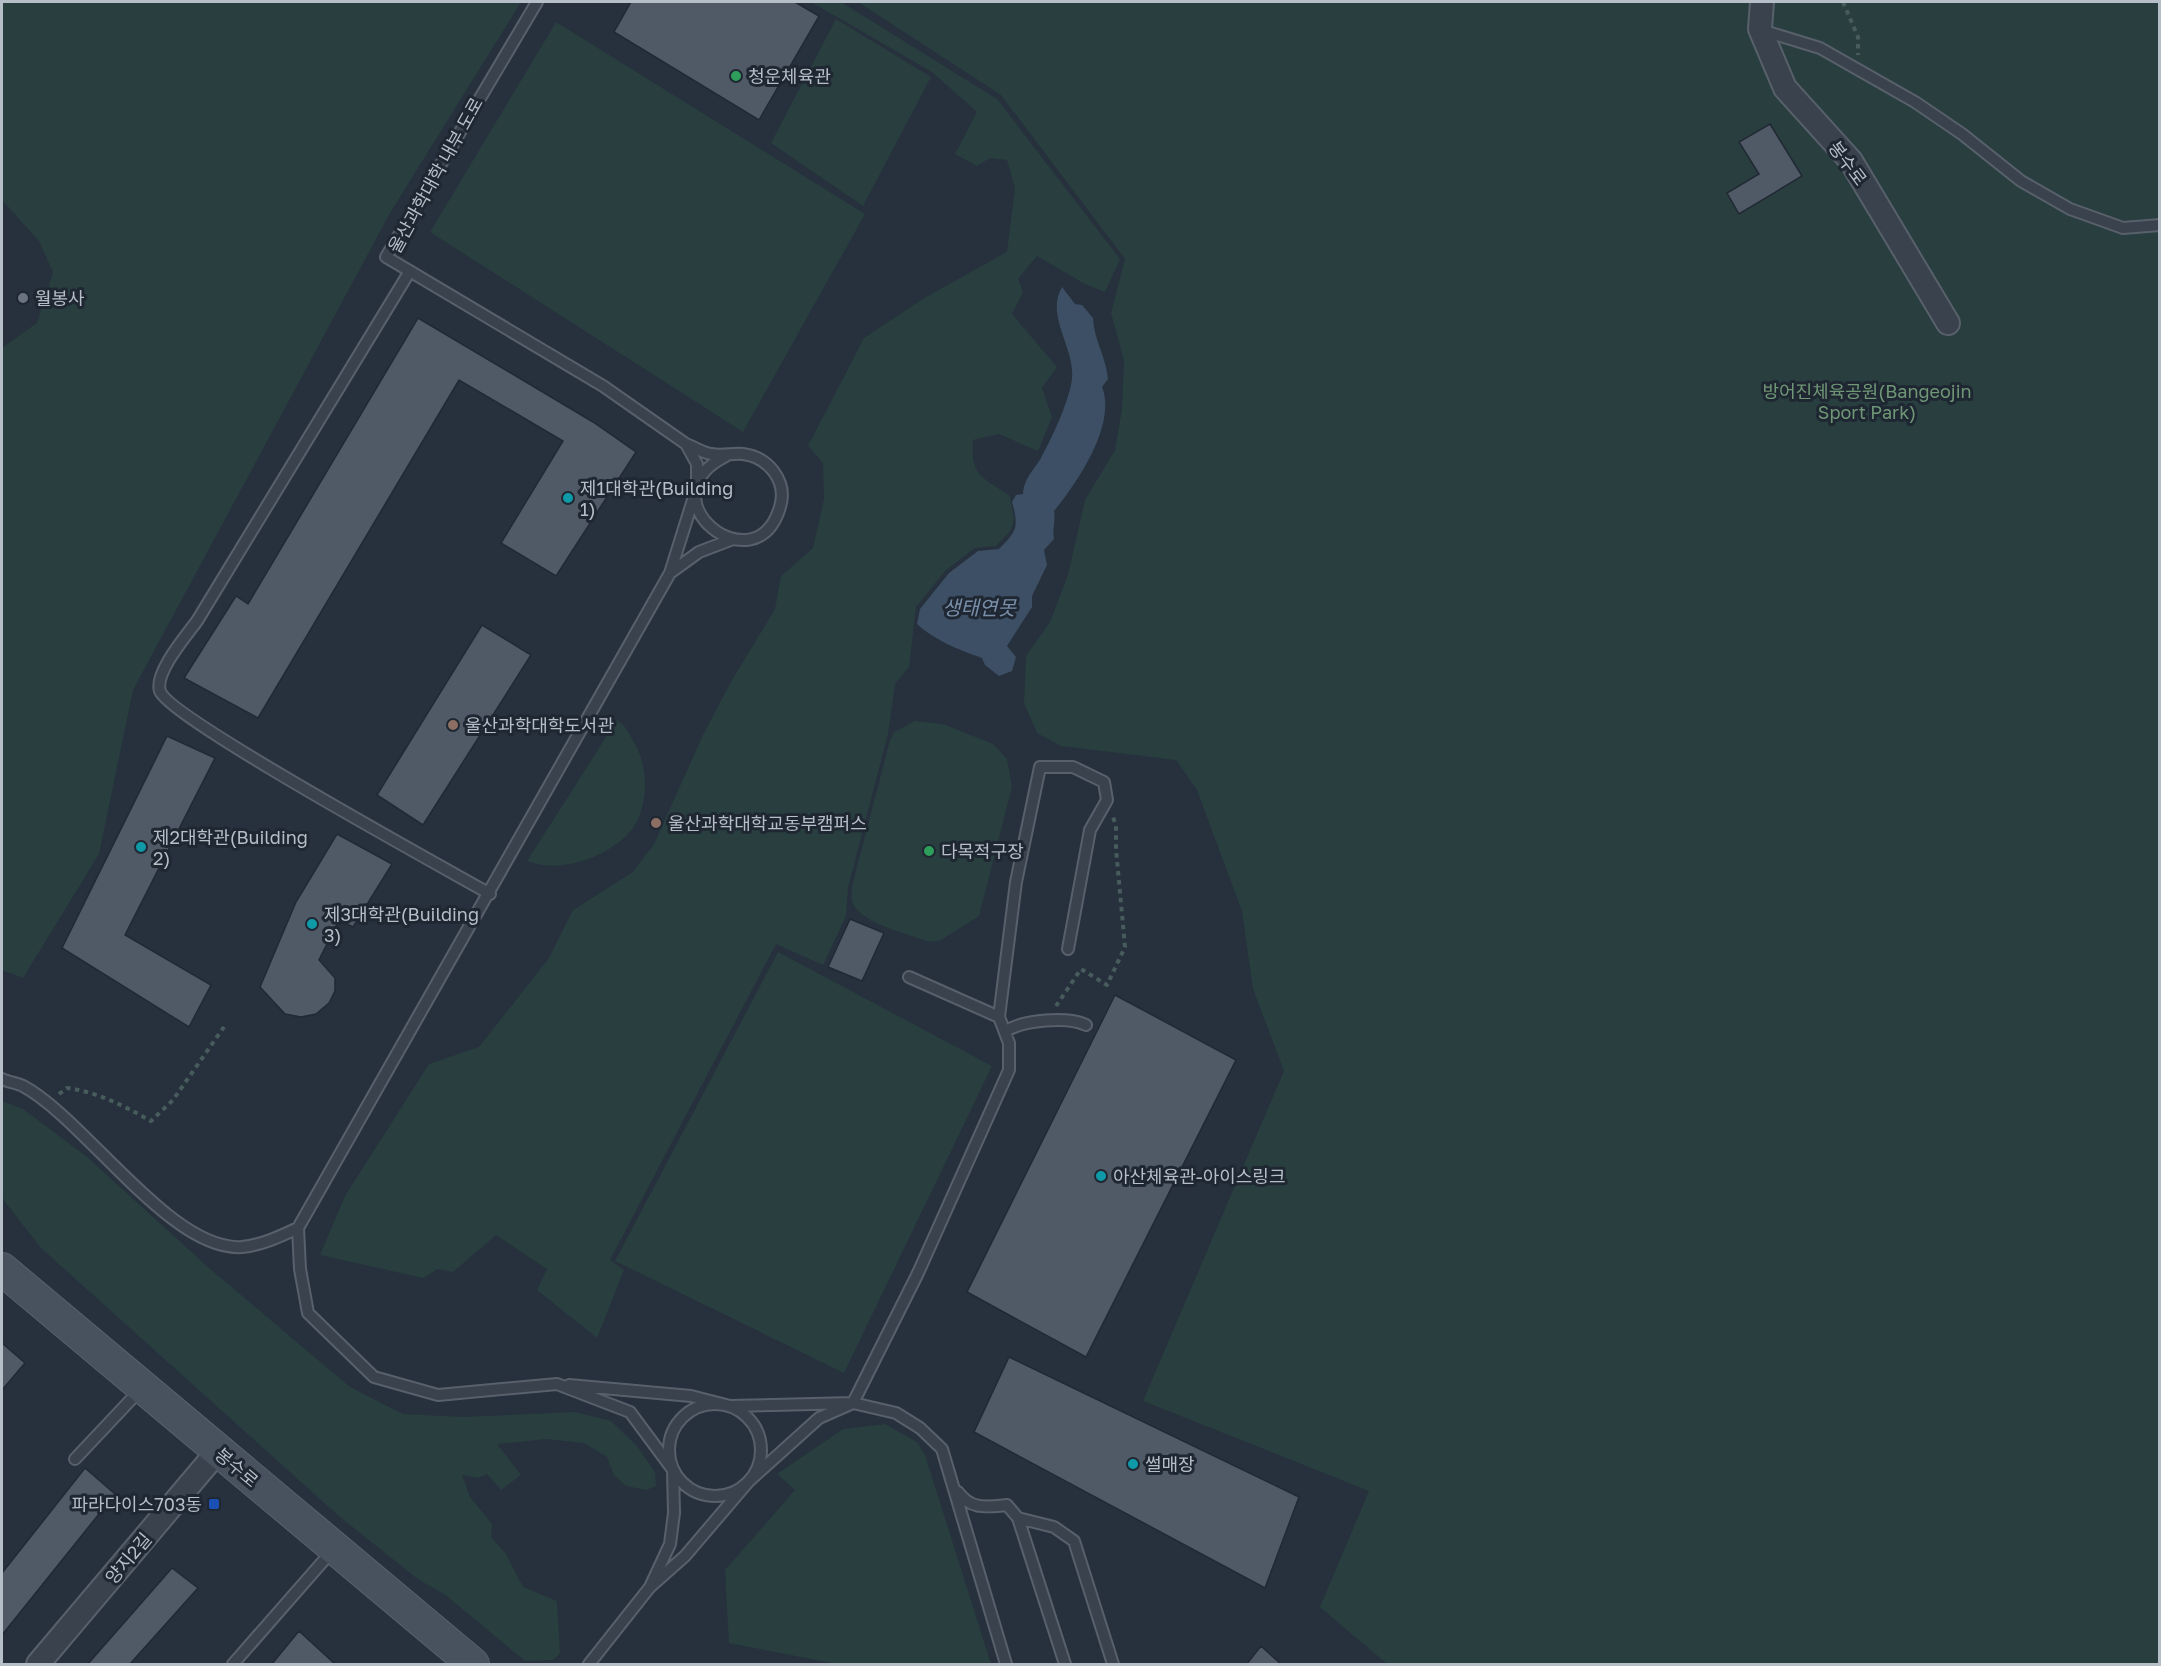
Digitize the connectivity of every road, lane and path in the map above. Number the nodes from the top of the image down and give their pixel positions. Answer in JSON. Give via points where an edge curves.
{"nodes":[{"id":1,"x":537,"y":2,"type":"edge"},
{"id":2,"x":1762,"y":2,"type":"edge"},
{"id":3,"x":1843,"y":2,"type":"edge"},
{"id":4,"x":1760,"y":29,"type":"junction"},
{"id":5,"x":1858,"y":69,"type":"junction"},
{"id":6,"x":2160,"y":225,"type":"edge"},
{"id":7,"x":410,"y":271,"type":"junction"},
{"id":8,"x":1948,"y":323,"type":"dead end"},
{"id":9,"x":686,"y":444,"type":"junction"},
{"id":10,"x":726,"y":456,"type":"junction"},
{"id":11,"x":697,"y":487,"type":"junction"},
{"id":12,"x":733,"y":539,"type":"junction"},
{"id":13,"x":670,"y":573,"type":"junction"},
{"id":14,"x":1107,"y":800,"type":"junction"},
{"id":15,"x":490,"y":894,"type":"junction"},
{"id":16,"x":1068,"y":949,"type":"dead end"},
{"id":17,"x":909,"y":977,"type":"dead end"},
{"id":18,"x":999,"y":1017,"type":"junction"},
{"id":19,"x":1053,"y":1021,"type":"junction"},
{"id":20,"x":226,"y":1024,"type":"dead end"},
{"id":21,"x":1086,"y":1025,"type":"dead end"},
{"id":22,"x":1006,"y":1031,"type":"junction"},
{"id":23,"x":2,"y":1079,"type":"edge"},
{"id":24,"x":47,"y":1105,"type":"junction"},
{"id":25,"x":298,"y":1228,"type":"junction"},
{"id":26,"x":2,"y":1269,"type":"edge"},
{"id":27,"x":556,"y":1384,"type":"junction"},
{"id":28,"x":142,"y":1388,"type":"junction"},
{"id":29,"x":853,"y":1403,"type":"junction"},
{"id":30,"x":730,"y":1406,"type":"junction"},
{"id":31,"x":218,"y":1451,"type":"junction"},
{"id":32,"x":75,"y":1459,"type":"dead end"},
{"id":33,"x":674,"y":1470,"type":"junction"},
{"id":34,"x":749,"y":1482,"type":"junction"},
{"id":35,"x":952,"y":1485,"type":"junction"},
{"id":36,"x":1018,"y":1518,"type":"junction"},
{"id":37,"x":334,"y":1548,"type":"junction"},
{"id":38,"x":650,"y":1587,"type":"junction"},
{"id":39,"x":38,"y":1665,"type":"edge"},
{"id":40,"x":233,"y":1665,"type":"edge"},
{"id":41,"x":473,"y":1665,"type":"edge"},
{"id":42,"x":589,"y":1665,"type":"edge"},
{"id":43,"x":1006,"y":1665,"type":"edge"},
{"id":44,"x":1065,"y":1665,"type":"edge"},
{"id":45,"x":1113,"y":1665,"type":"edge"}],
"edges":[{"from":1,"to":7,"type":"lane","name":"울산과학대학 내부 도로","via":[[386,257]]},
{"from":2,"to":4,"type":"street","name":"봉수로"},
{"from":3,"to":5,"type":"path","via":[[1858,37]]},
{"from":4,"to":5,"type":"lane","via":[[1820,48]]},
{"from":4,"to":8,"type":"street","name":"봉수로","via":[[1785,88],[1851,162]]},
{"from":5,"to":6,"type":"lane","via":[[1915,102],[2021,181],[2070,209],[2124,228]]},
{"from":7,"to":9,"type":"lane","name":"울산과학대학 내부 도로","via":[[603,386]]},
{"from":7,"to":15,"type":"lane","via":[[197,621],[163,670],[159,690],[192,719],[277,772]]},
{"from":9,"to":10,"type":"lane","name":"울산과학대학 내부 도로","via":[[708,454]]},
{"from":9,"to":11,"type":"lane","via":[[697,464]]},
{"from":10,"to":11,"type":"lane","via":[[713,462]]},
{"from":10,"to":12,"type":"lane","via":[[741,453],[768,464],[782,489],[778,515],[770,526],[759,535]]},
{"from":11,"to":12,"type":"lane","via":[[700,516],[720,536]]},
{"from":11,"to":13,"type":"lane"},
{"from":12,"to":13,"type":"lane","via":[[699,552]]},
{"from":13,"to":15,"type":"lane"},
{"from":14,"to":16,"type":"lane","via":[[1090,830]]},
{"from":14,"to":18,"type":"lane","via":[[1104,782],[1073,767],[1040,767],[1016,882]]},
{"from":14,"to":19,"type":"path","via":[[1116,826],[1125,947],[1107,985],[1081,969],[1053,1011]]},
{"from":15,"to":25,"type":"lane"},
{"from":17,"to":18,"type":"lane"},
{"from":18,"to":22,"type":"lane"},
{"from":19,"to":21,"type":"lane","via":[[1069,1019]]},
{"from":19,"to":22,"type":"lane","via":[[1018,1025]]},
{"from":20,"to":24,"type":"path","via":[[173,1100],[151,1121],[86,1090],[67,1088]]},
{"from":22,"to":29,"type":"lane","via":[[1009,1071],[918,1273]]},
{"from":23,"to":24,"type":"lane","via":[[23,1086]]},
{"from":24,"to":25,"type":"lane","via":[[174,1219],[204,1239],[241,1247]]},
{"from":25,"to":27,"type":"lane","via":[[308,1313],[374,1377],[438,1395]]},
{"from":26,"to":28,"type":"main road","name":"봉수로"},
{"from":27,"to":30,"type":"lane","via":[[691,1396]]},
{"from":27,"to":33,"type":"lane","via":[[630,1412]]},
{"from":28,"to":31,"type":"main road","name":"봉수로"},
{"from":28,"to":32,"type":"lane"},
{"from":29,"to":30,"type":"lane"},
{"from":29,"to":34,"type":"lane","via":[[819,1418]]},
{"from":29,"to":35,"type":"lane","via":[[896,1413],[920,1428],[942,1449]]},
{"from":30,"to":33,"type":"lane","via":[[714,1403],[686,1414],[670,1440]]},
{"from":30,"to":34,"type":"lane","via":[[749,1418],[760,1438],[762,1453]]},
{"from":31,"to":37,"type":"main road","name":"봉수로"},
{"from":31,"to":39,"type":"street","name":"양지2길"},
{"from":33,"to":34,"type":"lane","via":[[692,1491],[707,1496],[723,1496]]},
{"from":33,"to":38,"type":"lane","via":[[669,1544]]},
{"from":34,"to":38,"type":"lane","via":[[685,1556]]},
{"from":35,"to":36,"type":"lane","via":[[966,1503],[981,1508],[1007,1505]]},
{"from":35,"to":43,"type":"lane"},
{"from":36,"to":44,"type":"lane"},
{"from":36,"to":45,"type":"lane","via":[[1054,1527],[1074,1541]]},
{"from":37,"to":40,"type":"lane"},
{"from":37,"to":41,"type":"main road","name":"봉수로"},
{"from":38,"to":42,"type":"lane"}]}
